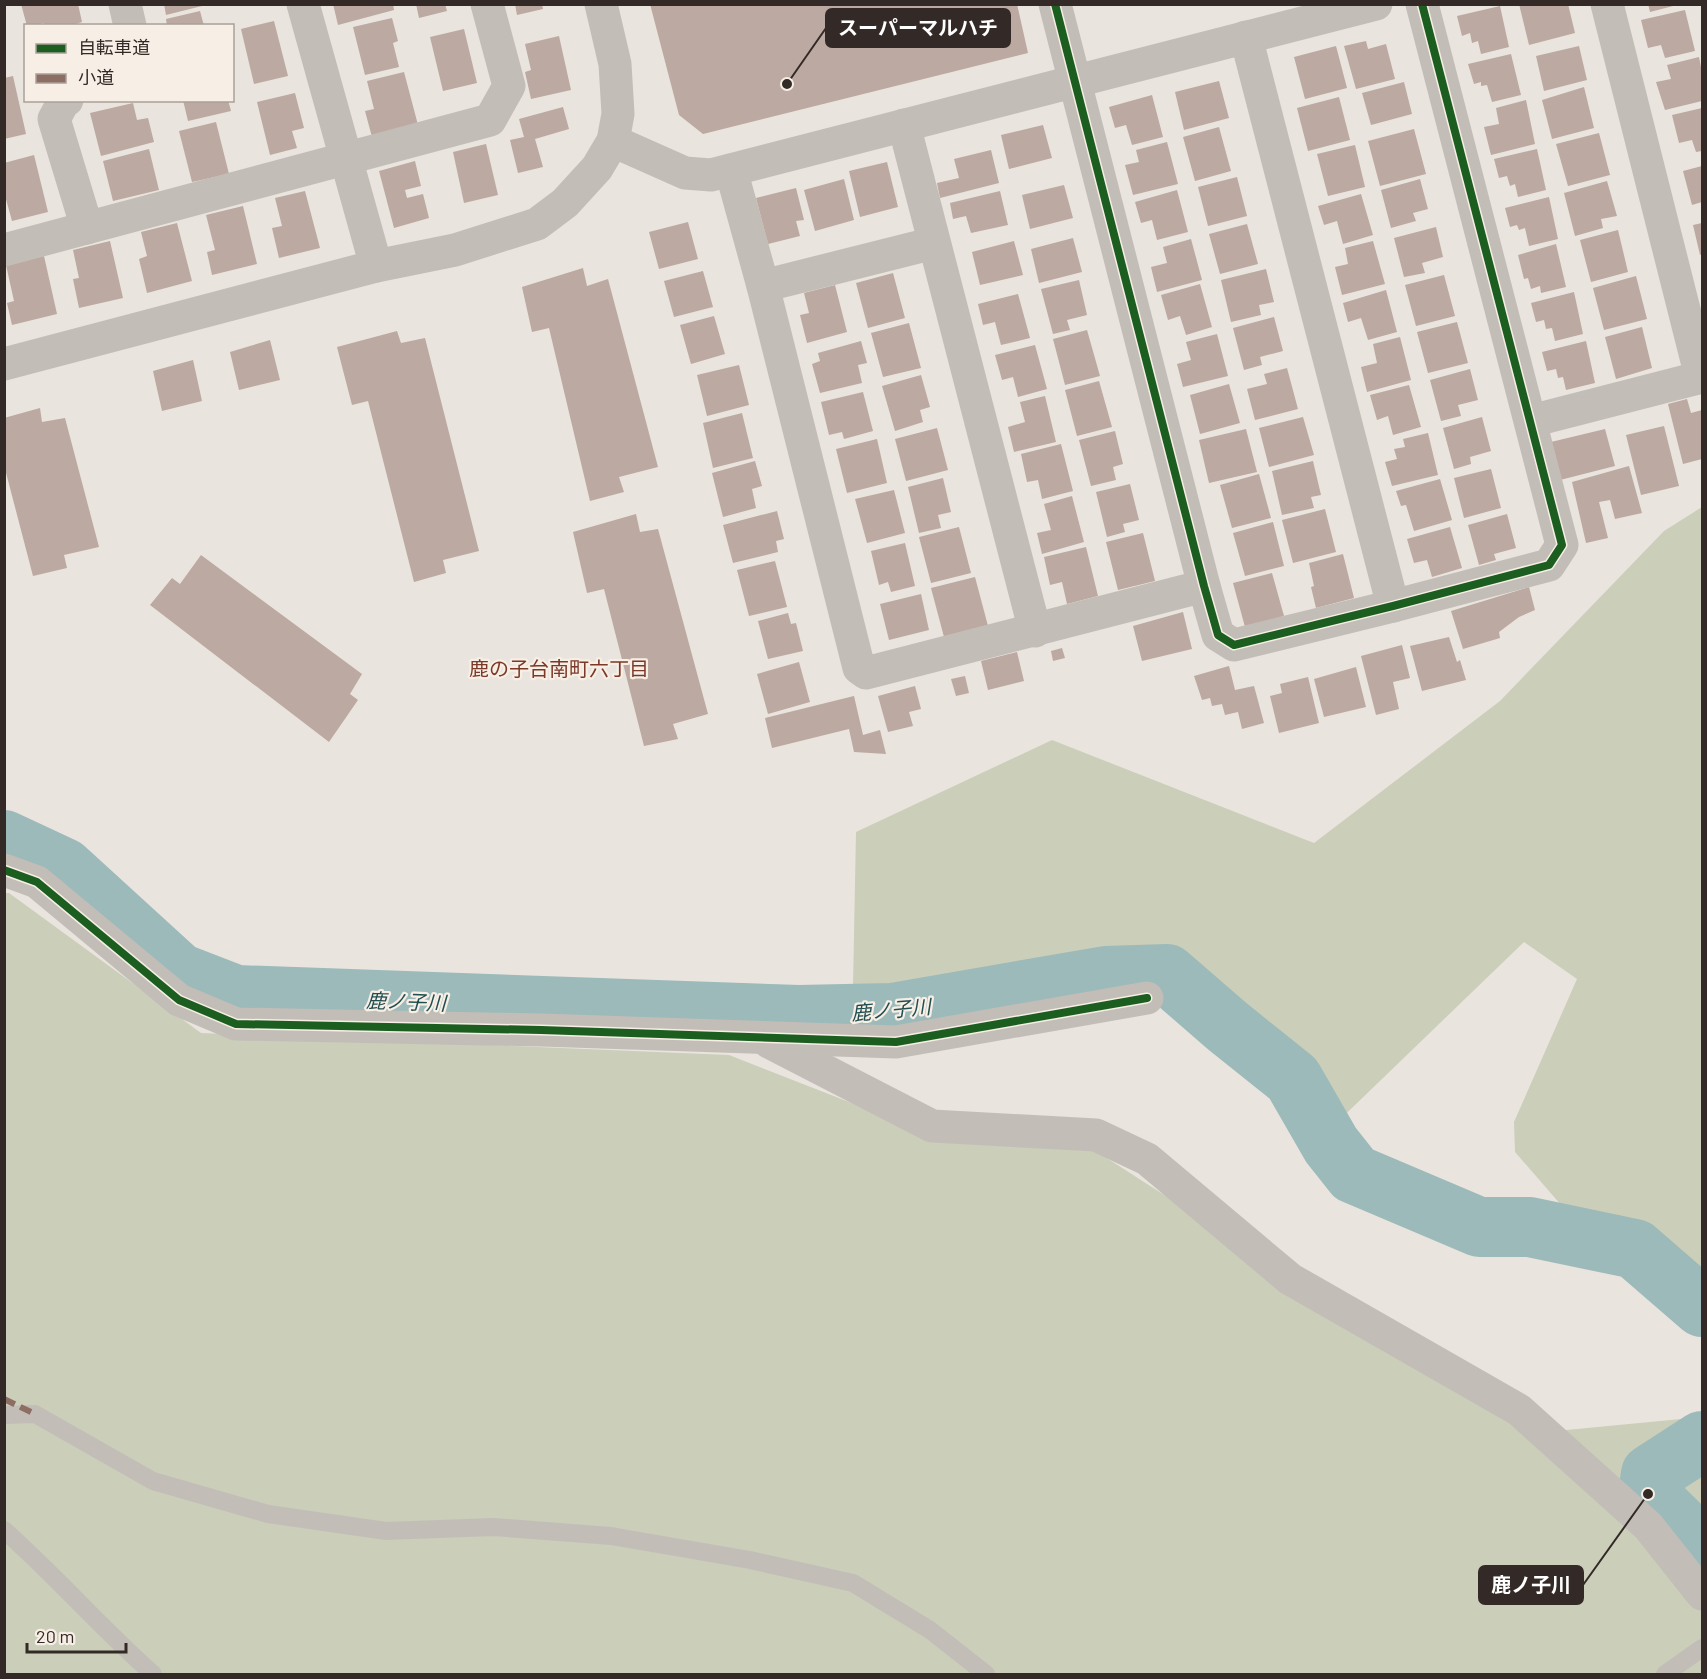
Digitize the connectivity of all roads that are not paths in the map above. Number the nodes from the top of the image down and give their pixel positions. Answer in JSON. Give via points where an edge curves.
{"nodes":[{"id":1,"x":125,"y":4,"type":"edge"},
{"id":2,"x":303,"y":4,"type":"edge"},
{"id":3,"x":487,"y":4,"type":"edge"},
{"id":4,"x":601,"y":4,"type":"edge"},
{"id":5,"x":1055,"y":4,"type":"edge"},
{"id":6,"x":1376,"y":4,"type":"edge"},
{"id":7,"x":1422,"y":4,"type":"edge"},
{"id":8,"x":1607,"y":4,"type":"edge"},
{"id":9,"x":130,"y":24,"type":"edge"},
{"id":10,"x":1246,"y":37,"type":"junction"},
{"id":11,"x":1076,"y":80,"type":"junction"},
{"id":12,"x":63,"y":102,"type":"edge"},
{"id":13,"x":904,"y":125,"type":"junction"},
{"id":14,"x":613,"y":141,"type":"junction"},
{"id":15,"x":346,"y":160,"type":"junction"},
{"id":16,"x":731,"y":170,"type":"junction"},
{"id":17,"x":87,"y":228,"type":"junction"},
{"id":18,"x":934,"y":243,"type":"junction"},
{"id":19,"x":4,"y":250,"type":"edge"},
{"id":20,"x":376,"y":266,"type":"junction"},
{"id":21,"x":762,"y":286,"type":"junction"},
{"id":22,"x":4,"y":364,"type":"edge"},
{"id":23,"x":1702,"y":377,"type":"edge"},
{"id":24,"x":1531,"y":421,"type":"junction"},
{"id":25,"x":1204,"y":586,"type":"junction"},
{"id":26,"x":1393,"y":606,"type":"junction"},
{"id":27,"x":1035,"y":631,"type":"junction"},
{"id":28,"x":4,"y":870,"type":"edge"},
{"id":29,"x":1147,"y":998,"type":"dead end"},
{"id":30,"x":762,"y":1039,"type":"junction"},
{"id":31,"x":4,"y":1415,"type":"edge"},
{"id":32,"x":4,"y":1530,"type":"edge"},
{"id":33,"x":1702,"y":1594,"type":"edge"},
{"id":34,"x":1702,"y":1648,"type":"edge"},
{"id":35,"x":153,"y":1674,"type":"edge"},
{"id":36,"x":986,"y":1674,"type":"edge"},
{"id":37,"x":1665,"y":1674,"type":"edge"}],
"edges":[{"from":1,"to":9,"type":"street"},
{"from":2,"to":15,"type":"street"},
{"from":3,"to":15,"type":"street","via":[[509,86],[490,120]]},
{"from":4,"to":14,"type":"street","via":[[615,64],[618,114]]},
{"from":5,"to":11,"type":"street"},
{"from":6,"to":10,"type":"street"},
{"from":7,"to":24,"type":"street"},
{"from":8,"to":23,"type":"street"},
{"from":10,"to":11,"type":"street"},
{"from":10,"to":26,"type":"street"},
{"from":11,"to":13,"type":"street"},
{"from":11,"to":25,"type":"street"},
{"from":12,"to":17,"type":"street","via":[[54,119]]},
{"from":13,"to":16,"type":"street"},
{"from":13,"to":18,"type":"street"},
{"from":14,"to":16,"type":"street","via":[[685,173],[711,175]]},
{"from":14,"to":20,"type":"street","via":[[597,168],[566,202],[537,224],[455,250]]},
{"from":15,"to":17,"type":"street"},
{"from":15,"to":20,"type":"street"},
{"from":16,"to":21,"type":"street"},
{"from":17,"to":19,"type":"street"},
{"from":18,"to":21,"type":"street"},
{"from":18,"to":27,"type":"street"},
{"from":20,"to":22,"type":"street"},
{"from":21,"to":27,"type":"street","via":[[859,668],[866,673]]},
{"from":23,"to":24,"type":"street"},
{"from":24,"to":26,"type":"street","via":[[1562,545],[1549,565]]},
{"from":25,"to":26,"type":"street","via":[[1218,635],[1234,645]]},
{"from":25,"to":27,"type":"street"},
{"from":28,"to":30,"type":"street","via":[[37,882],[179,1000],[236,1024]]},
{"from":29,"to":30,"type":"street","via":[[896,1042]]},
{"from":30,"to":33,"type":"street","via":[[932,1126],[1096,1135],[1147,1159],[1290,1279],[1520,1410],[1648,1526]]},
{"from":31,"to":36,"type":"lane","via":[[35,1414],[153,1481],[268,1514],[386,1531],[494,1527],[611,1536],[854,1583],[930,1630]]},
{"from":32,"to":35,"type":"lane"},
{"from":34,"to":37,"type":"lane"}]}
